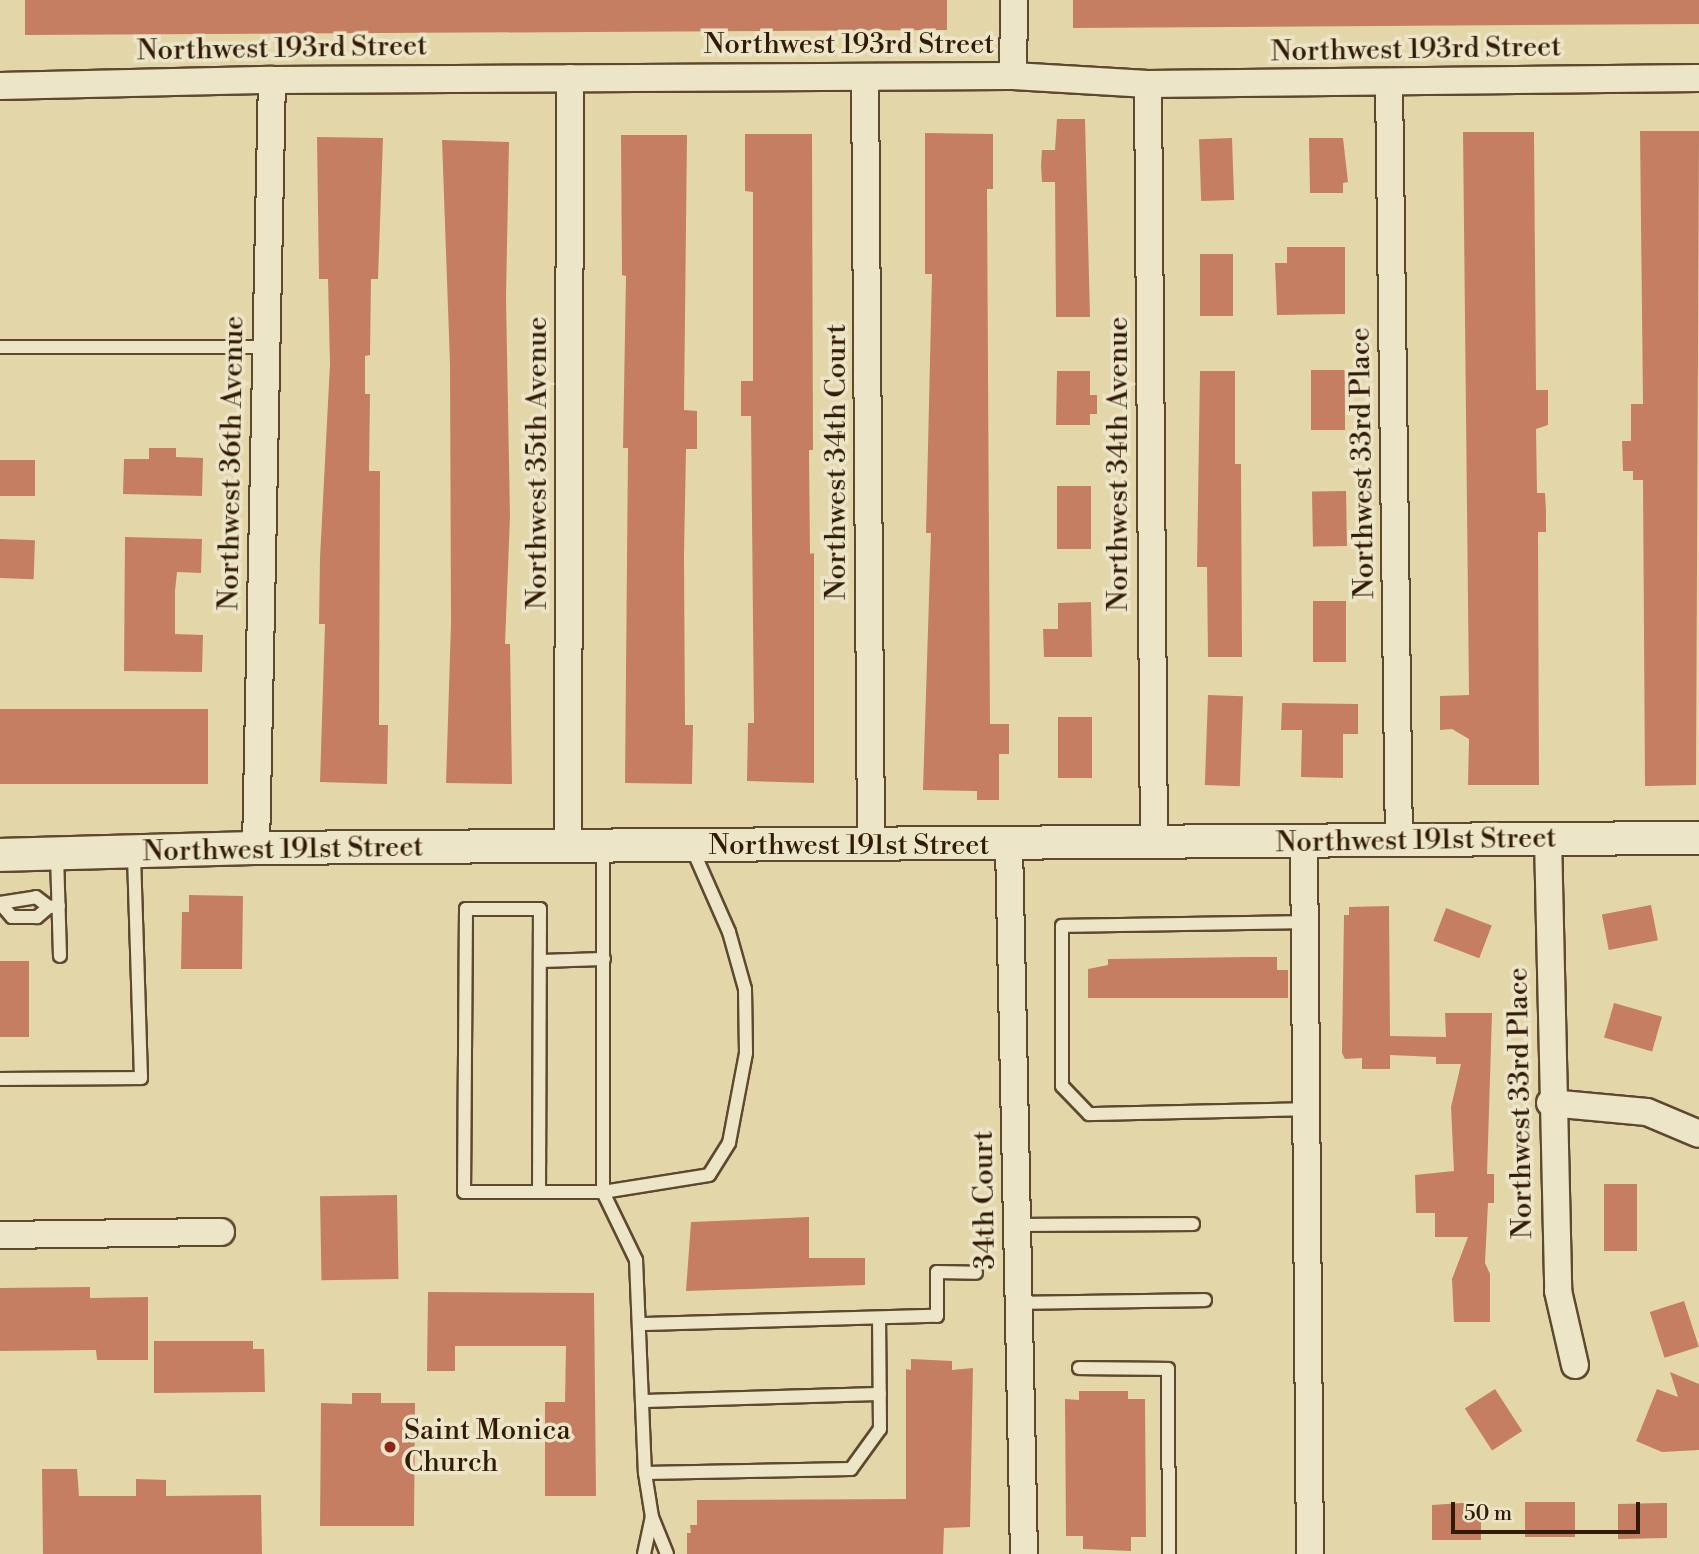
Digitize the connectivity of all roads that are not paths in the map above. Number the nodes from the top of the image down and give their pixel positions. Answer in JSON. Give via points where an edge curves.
{"nodes":[{"id":1,"x":1014,"y":0,"type":"edge"},
{"id":2,"x":1013,"y":76,"type":"junction"},
{"id":3,"x":865,"y":77,"type":"junction"},
{"id":4,"x":570,"y":78,"type":"junction"},
{"id":5,"x":1699,"y":78,"type":"edge"},
{"id":6,"x":272,"y":80,"type":"junction"},
{"id":7,"x":1389,"y":82,"type":"junction"},
{"id":8,"x":1148,"y":84,"type":"junction"},
{"id":9,"x":0,"y":86,"type":"edge"},
{"id":10,"x":0,"y":347,"type":"edge"},
{"id":11,"x":266,"y":347,"type":"junction"},
{"id":12,"x":1548,"y":838,"type":"junction"},
{"id":13,"x":1699,"y":838,"type":"edge"},
{"id":14,"x":1399,"y":843,"type":"junction"},
{"id":15,"x":1154,"y":844,"type":"junction"},
{"id":16,"x":1304,"y":844,"type":"junction"},
{"id":17,"x":1009,"y":845,"type":"junction"},
{"id":18,"x":871,"y":846,"type":"junction"},
{"id":19,"x":691,"y":847,"type":"junction"},
{"id":20,"x":256,"y":848,"type":"junction"},
{"id":21,"x":568,"y":848,"type":"junction"},
{"id":22,"x":603,"y":848,"type":"junction"},
{"id":23,"x":134,"y":852,"type":"junction"},
{"id":24,"x":57,"y":854,"type":"junction"},
{"id":25,"x":0,"y":855,"type":"edge"},
{"id":26,"x":1305,"y":922,"type":"junction"},
{"id":27,"x":60,"y":956,"type":"dead end"},
{"id":28,"x":604,"y":959,"type":"junction"},
{"id":29,"x":540,"y":961,"type":"junction"},
{"id":30,"x":0,"y":1079,"type":"edge"},
{"id":31,"x":1550,"y":1103,"type":"junction"},
{"id":32,"x":1307,"y":1109,"type":"junction"},
{"id":33,"x":1699,"y":1134,"type":"edge"},
{"id":34,"x":539,"y":1192,"type":"junction"},
{"id":35,"x":603,"y":1192,"type":"junction"},
{"id":36,"x":1193,"y":1224,"type":"dead end"},
{"id":37,"x":1017,"y":1225,"type":"junction"},
{"id":38,"x":221,"y":1232,"type":"dead end"},
{"id":39,"x":0,"y":1235,"type":"edge"},
{"id":40,"x":976,"y":1273,"type":"dead end"},
{"id":41,"x":1205,"y":1300,"type":"dead end"},
{"id":42,"x":1018,"y":1303,"type":"junction"},
{"id":43,"x":879,"y":1320,"type":"junction"},
{"id":44,"x":642,"y":1324,"type":"junction"},
{"id":45,"x":1575,"y":1365,"type":"dead end"},
{"id":46,"x":1079,"y":1367,"type":"dead end"},
{"id":47,"x":880,"y":1394,"type":"junction"},
{"id":48,"x":642,"y":1401,"type":"junction"},
{"id":49,"x":645,"y":1473,"type":"junction"},
{"id":50,"x":652,"y":1517,"type":"junction"},
{"id":51,"x":644,"y":1554,"type":"edge"},
{"id":52,"x":667,"y":1554,"type":"edge"},
{"id":53,"x":1024,"y":1554,"type":"edge"},
{"id":54,"x":1169,"y":1554,"type":"edge"},
{"id":55,"x":1310,"y":1554,"type":"edge"}],
"edges":[{"from":1,"to":2,"type":"street"},
{"from":2,"to":3,"type":"street","name":"Northwest 193rd Street"},
{"from":2,"to":8,"type":"street","name":"Northwest 193rd Street"},
{"from":3,"to":4,"type":"street","name":"Northwest 193rd Street"},
{"from":3,"to":18,"type":"street","name":"Northwest 34th Court"},
{"from":4,"to":6,"type":"street","name":"Northwest 193rd Street"},
{"from":4,"to":21,"type":"street","name":"Northwest 35th Avenue"},
{"from":5,"to":7,"type":"street","name":"Northwest 193rd Street"},
{"from":6,"to":9,"type":"street","name":"Northwest 193rd Street"},
{"from":6,"to":11,"type":"street","name":"Northwest 36th Avenue"},
{"from":7,"to":8,"type":"street","name":"Northwest 193rd Street"},
{"from":7,"to":14,"type":"street","name":"Northwest 33rd Place"},
{"from":8,"to":15,"type":"street","name":"Northwest 34th Avenue"},
{"from":10,"to":11,"type":"lane"},
{"from":11,"to":20,"type":"street","name":"Northwest 36th Avenue"},
{"from":12,"to":13,"type":"street","name":"Northwest 191st Street"},
{"from":12,"to":14,"type":"street","name":"Northwest 191st Street"},
{"from":12,"to":31,"type":"street","name":"Northwest 33rd Place"},
{"from":14,"to":16,"type":"street","name":"Northwest 191st Street"},
{"from":15,"to":16,"type":"street","name":"Northwest 191st Street"},
{"from":15,"to":17,"type":"street","name":"Northwest 191st Street"},
{"from":16,"to":26,"type":"street"},
{"from":17,"to":18,"type":"street","name":"Northwest 191st Street"},
{"from":17,"to":37,"type":"street","name":"34th Court"},
{"from":18,"to":19,"type":"street","name":"Northwest 191st Street"},
{"from":19,"to":22,"type":"street","name":"Northwest 191st Street"},
{"from":19,"to":35,"type":"lane","via":[[729,932],[746,989],[746,1053],[729,1143],[709,1175]]},
{"from":20,"to":21,"type":"street","name":"Northwest 191st Street"},
{"from":20,"to":23,"type":"street","name":"Northwest 191st Street"},
{"from":21,"to":22,"type":"street","name":"Northwest 191st Street"},
{"from":22,"to":28,"type":"lane"},
{"from":23,"to":24,"type":"street","name":"Northwest 191st Street"},
{"from":23,"to":30,"type":"lane","via":[[141,1078]]},
{"from":24,"to":25,"type":"street","name":"Northwest 191st Street"},
{"from":24,"to":27,"type":"lane","via":[[54,906]]},
{"from":26,"to":32,"type":"street"},
{"from":26,"to":32,"type":"lane","via":[[1062,926],[1062,1086],[1089,1114]]},
{"from":28,"to":29,"type":"lane"},
{"from":28,"to":35,"type":"lane"},
{"from":29,"to":34,"type":"lane"},
{"from":29,"to":34,"type":"lane","via":[[540,909],[466,909],[464,1192]]},
{"from":31,"to":33,"type":"street","via":[[1647,1112]]},
{"from":31,"to":45,"type":"street","name":"Northwest 33rd Place","via":[[1558,1291]]},
{"from":32,"to":55,"type":"street"},
{"from":34,"to":35,"type":"lane"},
{"from":35,"to":44,"type":"lane","via":[[636,1260]]},
{"from":36,"to":37,"type":"lane"},
{"from":37,"to":42,"type":"street","name":"34th Court"},
{"from":38,"to":39,"type":"street"},
{"from":40,"to":43,"type":"lane","via":[[937,1272],[937,1317]]},
{"from":41,"to":42,"type":"lane"},
{"from":42,"to":53,"type":"street","name":"34th Court"},
{"from":43,"to":44,"type":"lane"},
{"from":43,"to":47,"type":"lane"},
{"from":44,"to":48,"type":"lane"},
{"from":46,"to":54,"type":"lane","via":[[1168,1369]]},
{"from":47,"to":48,"type":"lane"},
{"from":47,"to":49,"type":"lane","via":[[880,1429],[851,1469]]},
{"from":48,"to":49,"type":"lane"},
{"from":49,"to":50,"type":"lane"},
{"from":50,"to":51,"type":"lane"},
{"from":50,"to":52,"type":"lane"}]}
